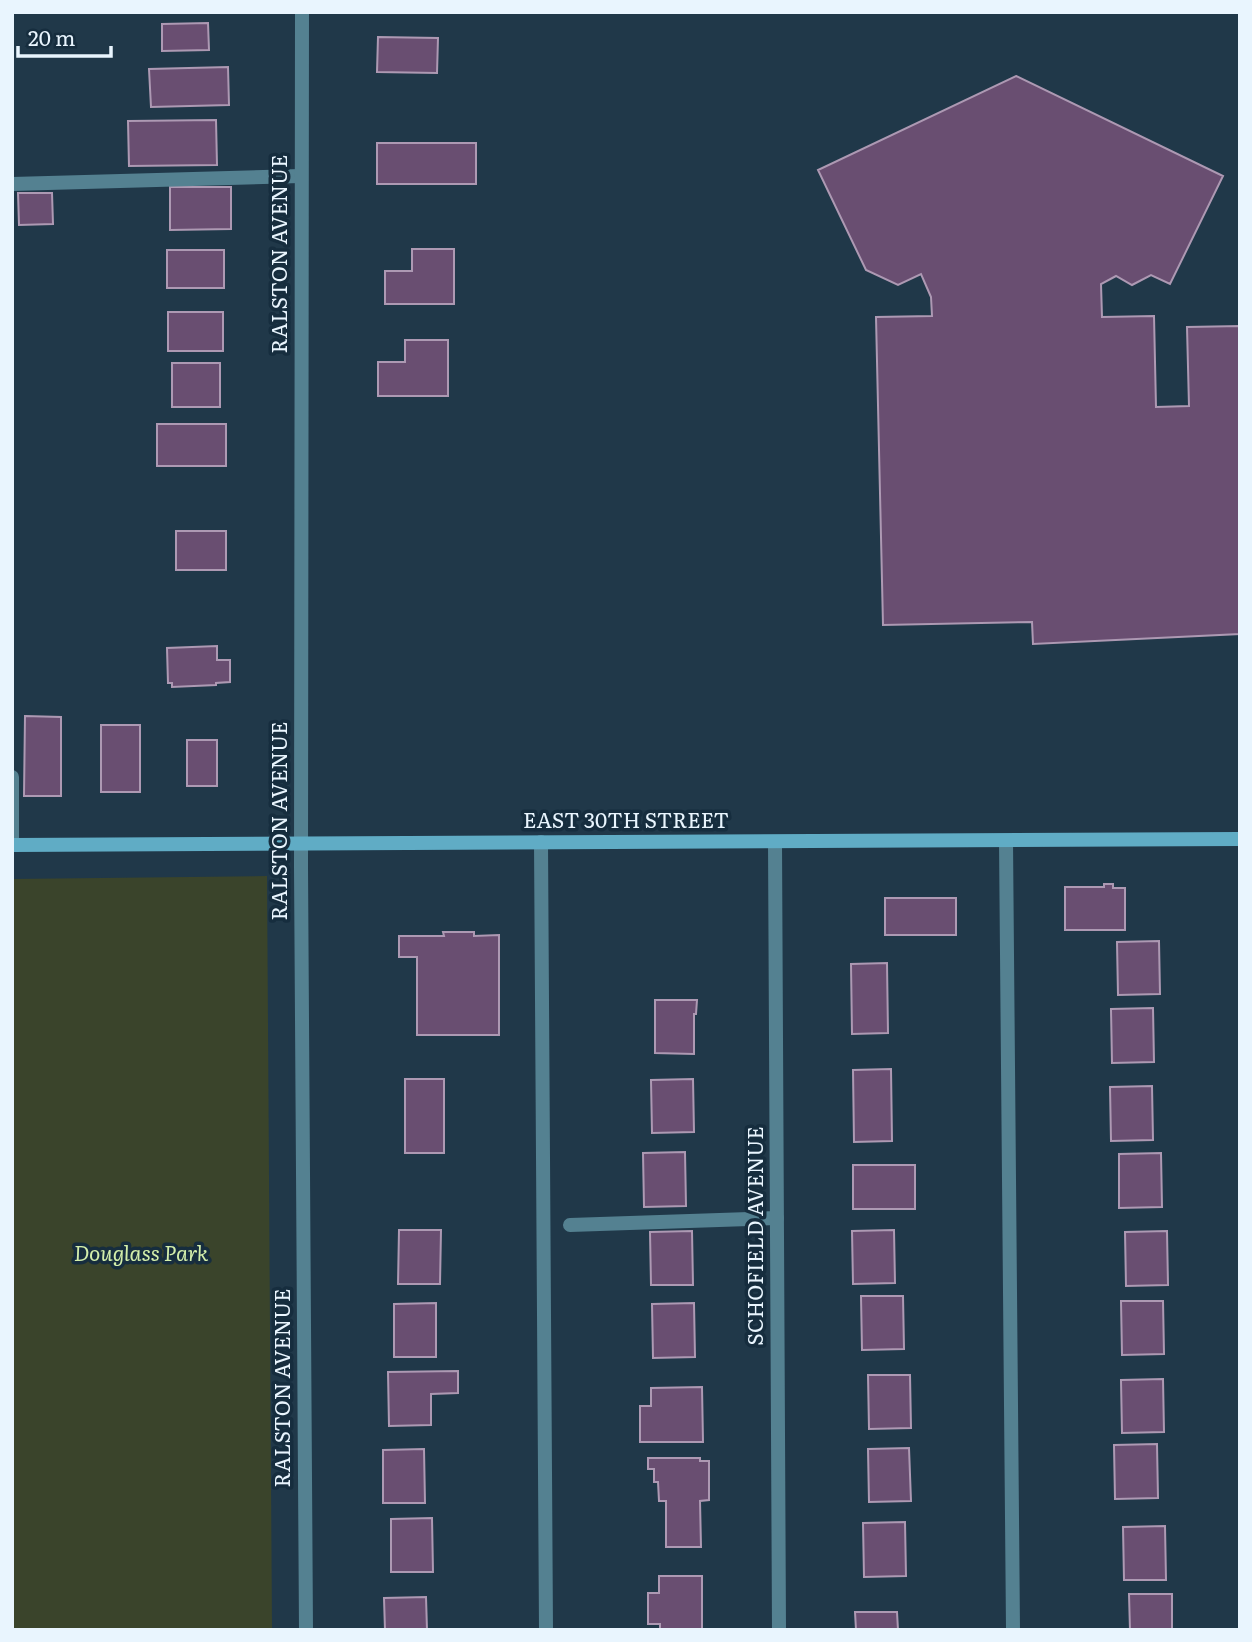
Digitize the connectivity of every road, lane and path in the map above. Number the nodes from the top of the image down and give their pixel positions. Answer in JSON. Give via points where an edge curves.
{"nodes":[{"id":1,"x":302,"y":12,"type":"edge"},
{"id":2,"x":301,"y":176,"type":"junction"},
{"id":3,"x":12,"y":184,"type":"edge"},
{"id":4,"x":12,"y":777,"type":"edge"},
{"id":5,"x":1240,"y":839,"type":"edge"},
{"id":6,"x":1006,"y":841,"type":"junction"},
{"id":7,"x":300,"y":842,"type":"junction"},
{"id":8,"x":541,"y":842,"type":"junction"},
{"id":9,"x":775,"y":842,"type":"junction"},
{"id":10,"x":12,"y":845,"type":"edge"},
{"id":11,"x":777,"y":1218,"type":"junction"},
{"id":12,"x":570,"y":1225,"type":"dead end"},
{"id":13,"x":306,"y":1630,"type":"edge"},
{"id":14,"x":546,"y":1630,"type":"edge"},
{"id":15,"x":779,"y":1630,"type":"edge"},
{"id":16,"x":1013,"y":1630,"type":"edge"}],
"edges":[{"from":1,"to":2,"type":"street","name":"RALSTON AVENUE"},
{"from":2,"to":3,"type":"street"},
{"from":2,"to":7,"type":"street","name":"RALSTON AVENUE"},
{"from":4,"to":10,"type":"street"},
{"from":5,"to":6,"type":"main road","name":"EAST 30TH STREET"},
{"from":6,"to":9,"type":"main road","name":"EAST 30TH STREET"},
{"from":6,"to":16,"type":"street"},
{"from":7,"to":8,"type":"main road","name":"EAST 30TH STREET"},
{"from":7,"to":10,"type":"main road","name":"EAST 30TH STREET"},
{"from":7,"to":13,"type":"street","name":"RALSTON AVENUE"},
{"from":8,"to":9,"type":"main road","name":"EAST 30TH STREET"},
{"from":8,"to":14,"type":"street"},
{"from":9,"to":11,"type":"street","name":"SCHOFIELD AVENUE"},
{"from":11,"to":12,"type":"street"},
{"from":11,"to":15,"type":"street","name":"SCHOFIELD AVENUE"}]}
